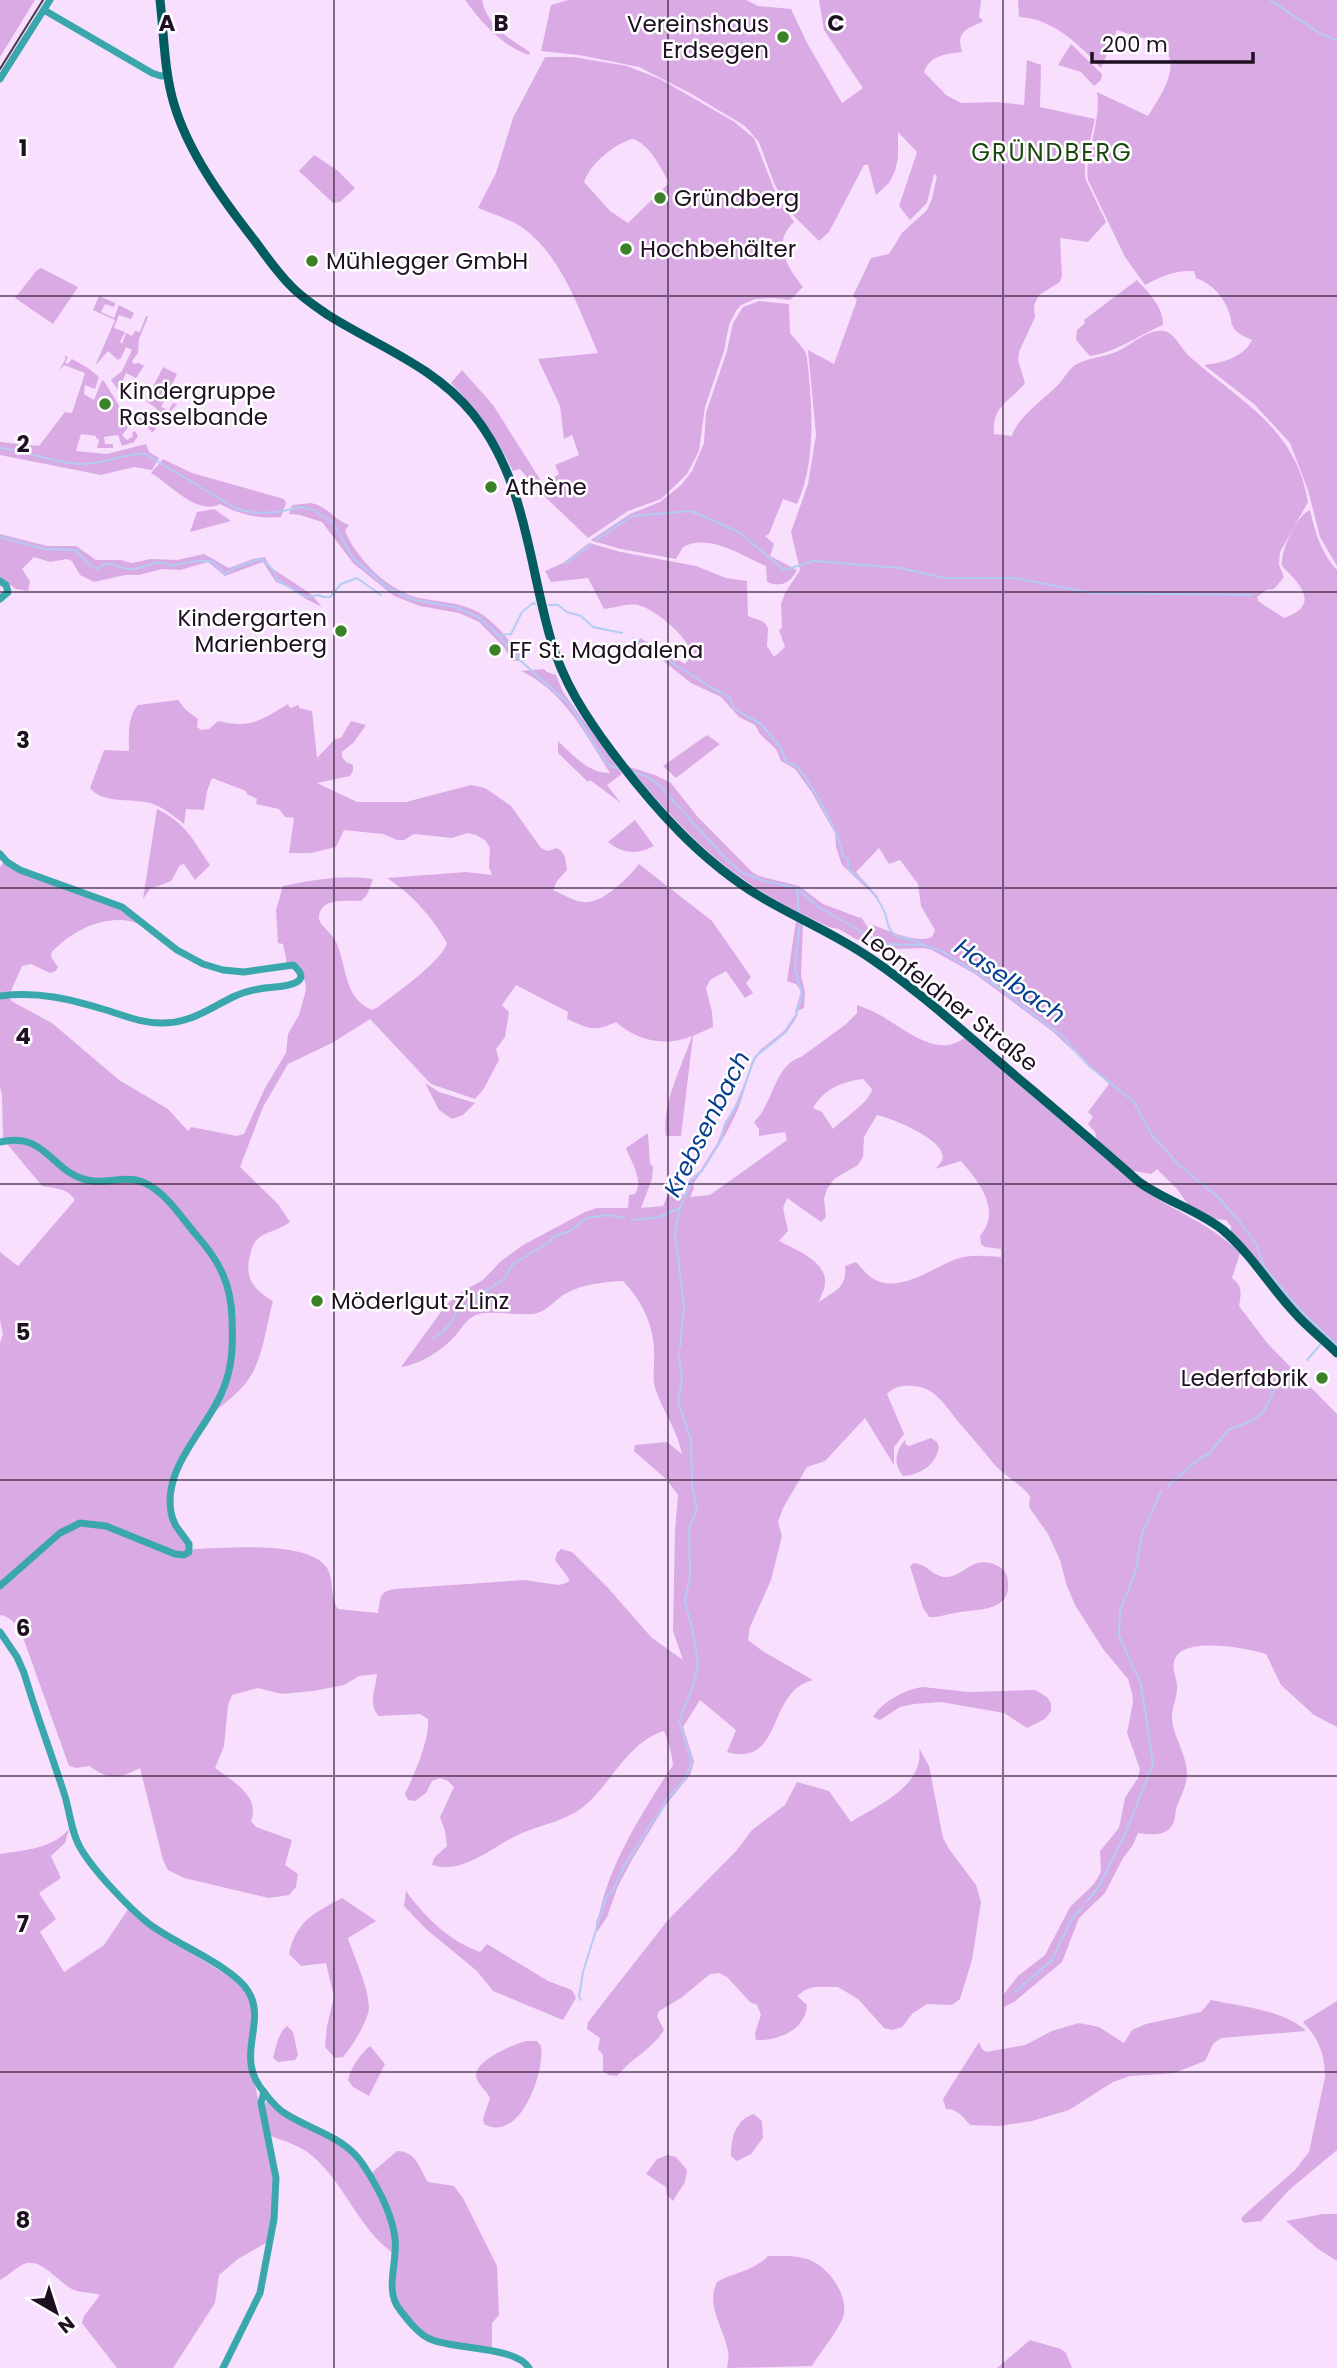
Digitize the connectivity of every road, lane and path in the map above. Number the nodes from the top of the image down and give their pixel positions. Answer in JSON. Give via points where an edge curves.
{"nodes":[{"id":1,"x":50,"y":0,"type":"edge"},
{"id":2,"x":160,"y":0,"type":"edge"},
{"id":3,"x":44,"y":10,"type":"junction"},
{"id":4,"x":168,"y":75,"type":"junction"},
{"id":5,"x":0,"y":79,"type":"edge"},
{"id":6,"x":0,"y":580,"type":"edge"},
{"id":7,"x":0,"y":599,"type":"edge"},
{"id":8,"x":0,"y":854,"type":"edge"},
{"id":9,"x":0,"y":996,"type":"edge"},
{"id":10,"x":0,"y":1142,"type":"edge"},
{"id":11,"x":1337,"y":1353,"type":"edge"},
{"id":12,"x":0,"y":1586,"type":"edge"},
{"id":13,"x":0,"y":1632,"type":"edge"},
{"id":14,"x":264,"y":2092,"type":"junction"},
{"id":15,"x":223,"y":2368,"type":"edge"},
{"id":16,"x":529,"y":2368,"type":"edge"}],
"edges":[{"from":1,"to":3,"type":"street"},
{"from":2,"to":4,"type":"main road","name":"Leonfeldner Straße"},
{"from":3,"to":4,"type":"street","via":[[152,73]]},
{"from":3,"to":5,"type":"street"},
{"from":4,"to":11,"type":"main road","name":"Leonfeldner Straße","via":[[176,110],[211,181],[282,276],[325,313],[432,375],[488,435],[518,500],[562,672],[584,712],[656,806],[706,856],[754,893],[890,972],[1129,1173],[1156,1194],[1223,1231]]},
{"from":6,"to":7,"type":"street","via":[[8,592]]},
{"from":8,"to":9,"type":"street","via":[[20,870],[122,907],[177,950],[203,964],[244,972],[293,965],[300,976],[291,985],[242,993],[192,1018],[164,1023],[50,995]]},
{"from":10,"to":12,"type":"street","via":[[34,1143],[79,1178],[136,1180],[164,1197],[221,1267],[231,1299],[233,1339],[221,1394],[184,1456],[171,1493],[173,1520],[189,1544],[189,1552],[175,1554],[106,1526],[80,1523],[60,1534]]},
{"from":13,"to":14,"type":"street","via":[[24,1673],[81,1850],[142,1919],[245,1987],[254,2005],[250,2068]]},
{"from":14,"to":15,"type":"street","via":[[261,2103],[276,2178],[274,2219],[260,2293]]},
{"from":14,"to":16,"type":"street","via":[[283,2113],[348,2147],[366,2168],[394,2234],[394,2303],[414,2327],[430,2340],[508,2355]]}]}
